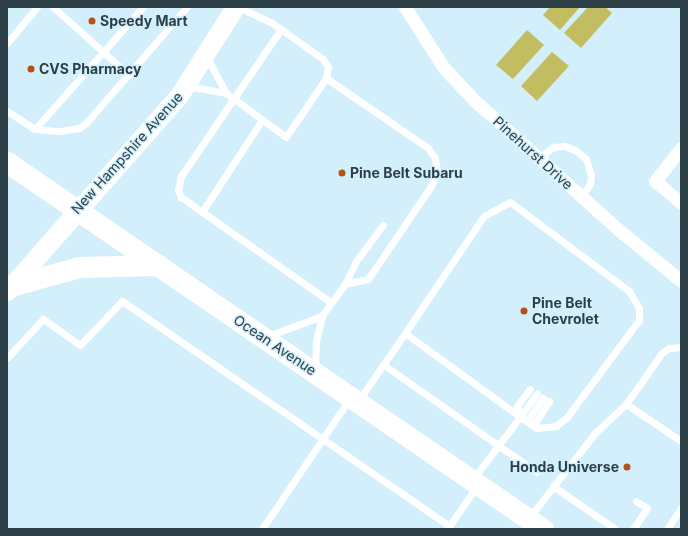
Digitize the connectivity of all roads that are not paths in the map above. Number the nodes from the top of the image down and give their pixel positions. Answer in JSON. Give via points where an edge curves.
{"nodes":[{"id":1,"x":37,"y":7,"type":"edge"},
{"id":2,"x":53,"y":7,"type":"edge"},
{"id":3,"x":143,"y":7,"type":"edge"},
{"id":4,"x":187,"y":7,"type":"edge"},
{"id":5,"x":235,"y":7,"type":"edge"},
{"id":6,"x":238,"y":7,"type":"edge"},
{"id":7,"x":405,"y":7,"type":"edge"},
{"id":8,"x":281,"y":29,"type":"junction"},
{"id":9,"x":7,"y":44,"type":"edge"},
{"id":10,"x":103,"y":52,"type":"junction"},
{"id":11,"x":206,"y":56,"type":"junction"},
{"id":12,"x":129,"y":75,"type":"junction"},
{"id":13,"x":326,"y":78,"type":"junction"},
{"id":14,"x":186,"y":86,"type":"junction"},
{"id":15,"x":229,"y":96,"type":"junction"},
{"id":16,"x":7,"y":111,"type":"edge"},
{"id":17,"x":262,"y":120,"type":"junction"},
{"id":18,"x":35,"y":128,"type":"junction"},
{"id":19,"x":681,"y":148,"type":"edge"},
{"id":20,"x":539,"y":158,"type":"junction"},
{"id":21,"x":7,"y":162,"type":"edge"},
{"id":22,"x":581,"y":196,"type":"junction"},
{"id":23,"x":681,"y":203,"type":"edge"},
{"id":24,"x":77,"y":210,"type":"junction"},
{"id":25,"x":202,"y":212,"type":"junction"},
{"id":26,"x":383,"y":225,"type":"dead end"},
{"id":27,"x":159,"y":266,"type":"junction"},
{"id":28,"x":681,"y":281,"type":"edge"},
{"id":29,"x":345,"y":284,"type":"junction"},
{"id":30,"x":9,"y":288,"type":"edge"},
{"id":31,"x":332,"y":303,"type":"junction"},
{"id":32,"x":322,"y":316,"type":"junction"},
{"id":33,"x":405,"y":333,"type":"junction"},
{"id":34,"x":264,"y":338,"type":"junction"},
{"id":35,"x":681,"y":347,"type":"edge"},
{"id":36,"x":7,"y":358,"type":"edge"},
{"id":37,"x":384,"y":365,"type":"junction"},
{"id":38,"x":314,"y":371,"type":"junction"},
{"id":39,"x":530,"y":389,"type":"dead end"},
{"id":40,"x":543,"y":398,"type":"junction"},
{"id":41,"x":354,"y":399,"type":"junction"},
{"id":42,"x":626,"y":404,"type":"junction"},
{"id":43,"x":518,"y":415,"type":"junction"},
{"id":44,"x":527,"y":421,"type":"junction"},
{"id":45,"x":533,"y":426,"type":"junction"},
{"id":46,"x":322,"y":440,"type":"junction"},
{"id":47,"x":681,"y":441,"type":"edge"},
{"id":48,"x":499,"y":446,"type":"junction"},
{"id":49,"x":536,"y":472,"type":"dead end"},
{"id":50,"x":475,"y":482,"type":"junction"},
{"id":51,"x":553,"y":486,"type":"junction"},
{"id":52,"x":636,"y":501,"type":"dead end"},
{"id":53,"x":681,"y":508,"type":"edge"},
{"id":54,"x":535,"y":524,"type":"edge"},
{"id":55,"x":448,"y":528,"type":"edge"},
{"id":56,"x":262,"y":529,"type":"edge"},
{"id":57,"x":615,"y":529,"type":"edge"},
{"id":58,"x":633,"y":529,"type":"edge"},
{"id":59,"x":667,"y":529,"type":"edge"}],
"edges":[{"from":1,"to":9,"type":"lane"},
{"from":2,"to":10,"type":"lane"},
{"from":3,"to":10,"type":"lane"},
{"from":4,"to":12,"type":"lane"},
{"from":5,"to":11,"type":"main road","name":"New Hampshire Avenue"},
{"from":6,"to":8,"type":"lane"},
{"from":7,"to":20,"type":"street","name":"Pinehurst Drive","via":[[444,68],[474,100]]},
{"from":8,"to":13,"type":"lane","via":[[323,59],[328,67]]},
{"from":8,"to":15,"type":"lane"},
{"from":10,"to":12,"type":"lane"},
{"from":10,"to":18,"type":"lane"},
{"from":11,"to":14,"type":"main road","name":"New Hampshire Avenue"},
{"from":11,"to":15,"type":"lane"},
{"from":12,"to":18,"type":"lane","via":[[79,128],[60,131]]},
{"from":13,"to":17,"type":"lane","via":[[286,137]]},
{"from":13,"to":29,"type":"lane","via":[[428,148],[437,172],[431,186],[368,279]]},
{"from":14,"to":15,"type":"lane"},
{"from":14,"to":24,"type":"main road","name":"New Hampshire Avenue"},
{"from":15,"to":17,"type":"lane"},
{"from":15,"to":25,"type":"lane","via":[[178,183],[181,197]]},
{"from":16,"to":18,"type":"lane","via":[[26,126]]},
{"from":17,"to":25,"type":"lane"},
{"from":19,"to":23,"type":"street","via":[[655,181]]},
{"from":20,"to":22,"type":"street","name":"Pinehurst Drive"},
{"from":20,"to":22,"type":"lane","via":[[553,147],[564,146],[575,150],[586,160],[591,175],[590,184]]},
{"from":21,"to":24,"type":"main road","name":"Ocean Avenue"},
{"from":22,"to":28,"type":"street","name":"Pinehurst Drive"},
{"from":24,"to":27,"type":"main road","name":"Ocean Avenue"},
{"from":24,"to":30,"type":"main road","name":"New Hampshire Avenue"},
{"from":25,"to":31,"type":"lane"},
{"from":26,"to":29,"type":"lane","via":[[356,261]]},
{"from":27,"to":30,"type":"main road","via":[[79,267]]},
{"from":27,"to":34,"type":"main road","name":"Ocean Avenue"},
{"from":29,"to":31,"type":"lane"},
{"from":31,"to":32,"type":"lane"},
{"from":32,"to":34,"type":"lane"},
{"from":32,"to":38,"type":"lane","via":[[316,341]]},
{"from":33,"to":37,"type":"lane"},
{"from":33,"to":43,"type":"lane"},
{"from":33,"to":45,"type":"lane","via":[[484,216],[510,202],[629,291],[639,308],[639,320],[567,417],[556,426]]},
{"from":34,"to":38,"type":"main road","name":"Ocean Avenue"},
{"from":35,"to":42,"type":"lane","via":[[669,348],[662,353]]},
{"from":36,"to":46,"type":"lane","via":[[43,319],[80,345],[122,301]]},
{"from":37,"to":41,"type":"lane"},
{"from":37,"to":48,"type":"lane"},
{"from":38,"to":41,"type":"main road","name":"Ocean Avenue"},
{"from":39,"to":43,"type":"lane","via":[[517,406]]},
{"from":40,"to":43,"type":"lane"},
{"from":40,"to":44,"type":"lane"},
{"from":40,"to":45,"type":"lane"},
{"from":41,"to":46,"type":"lane"},
{"from":41,"to":50,"type":"main road","name":"Ocean Avenue"},
{"from":42,"to":47,"type":"lane"},
{"from":42,"to":51,"type":"lane","via":[[595,433]]},
{"from":43,"to":44,"type":"lane"},
{"from":43,"to":48,"type":"lane"},
{"from":44,"to":45,"type":"lane"},
{"from":46,"to":55,"type":"lane"},
{"from":46,"to":56,"type":"lane"},
{"from":48,"to":49,"type":"lane"},
{"from":48,"to":50,"type":"lane"},
{"from":50,"to":54,"type":"main road","name":"Ocean Avenue"},
{"from":50,"to":55,"type":"lane"},
{"from":51,"to":54,"type":"lane"},
{"from":51,"to":57,"type":"lane"},
{"from":52,"to":58,"type":"lane","via":[[647,508]]},
{"from":53,"to":59,"type":"lane"}]}
